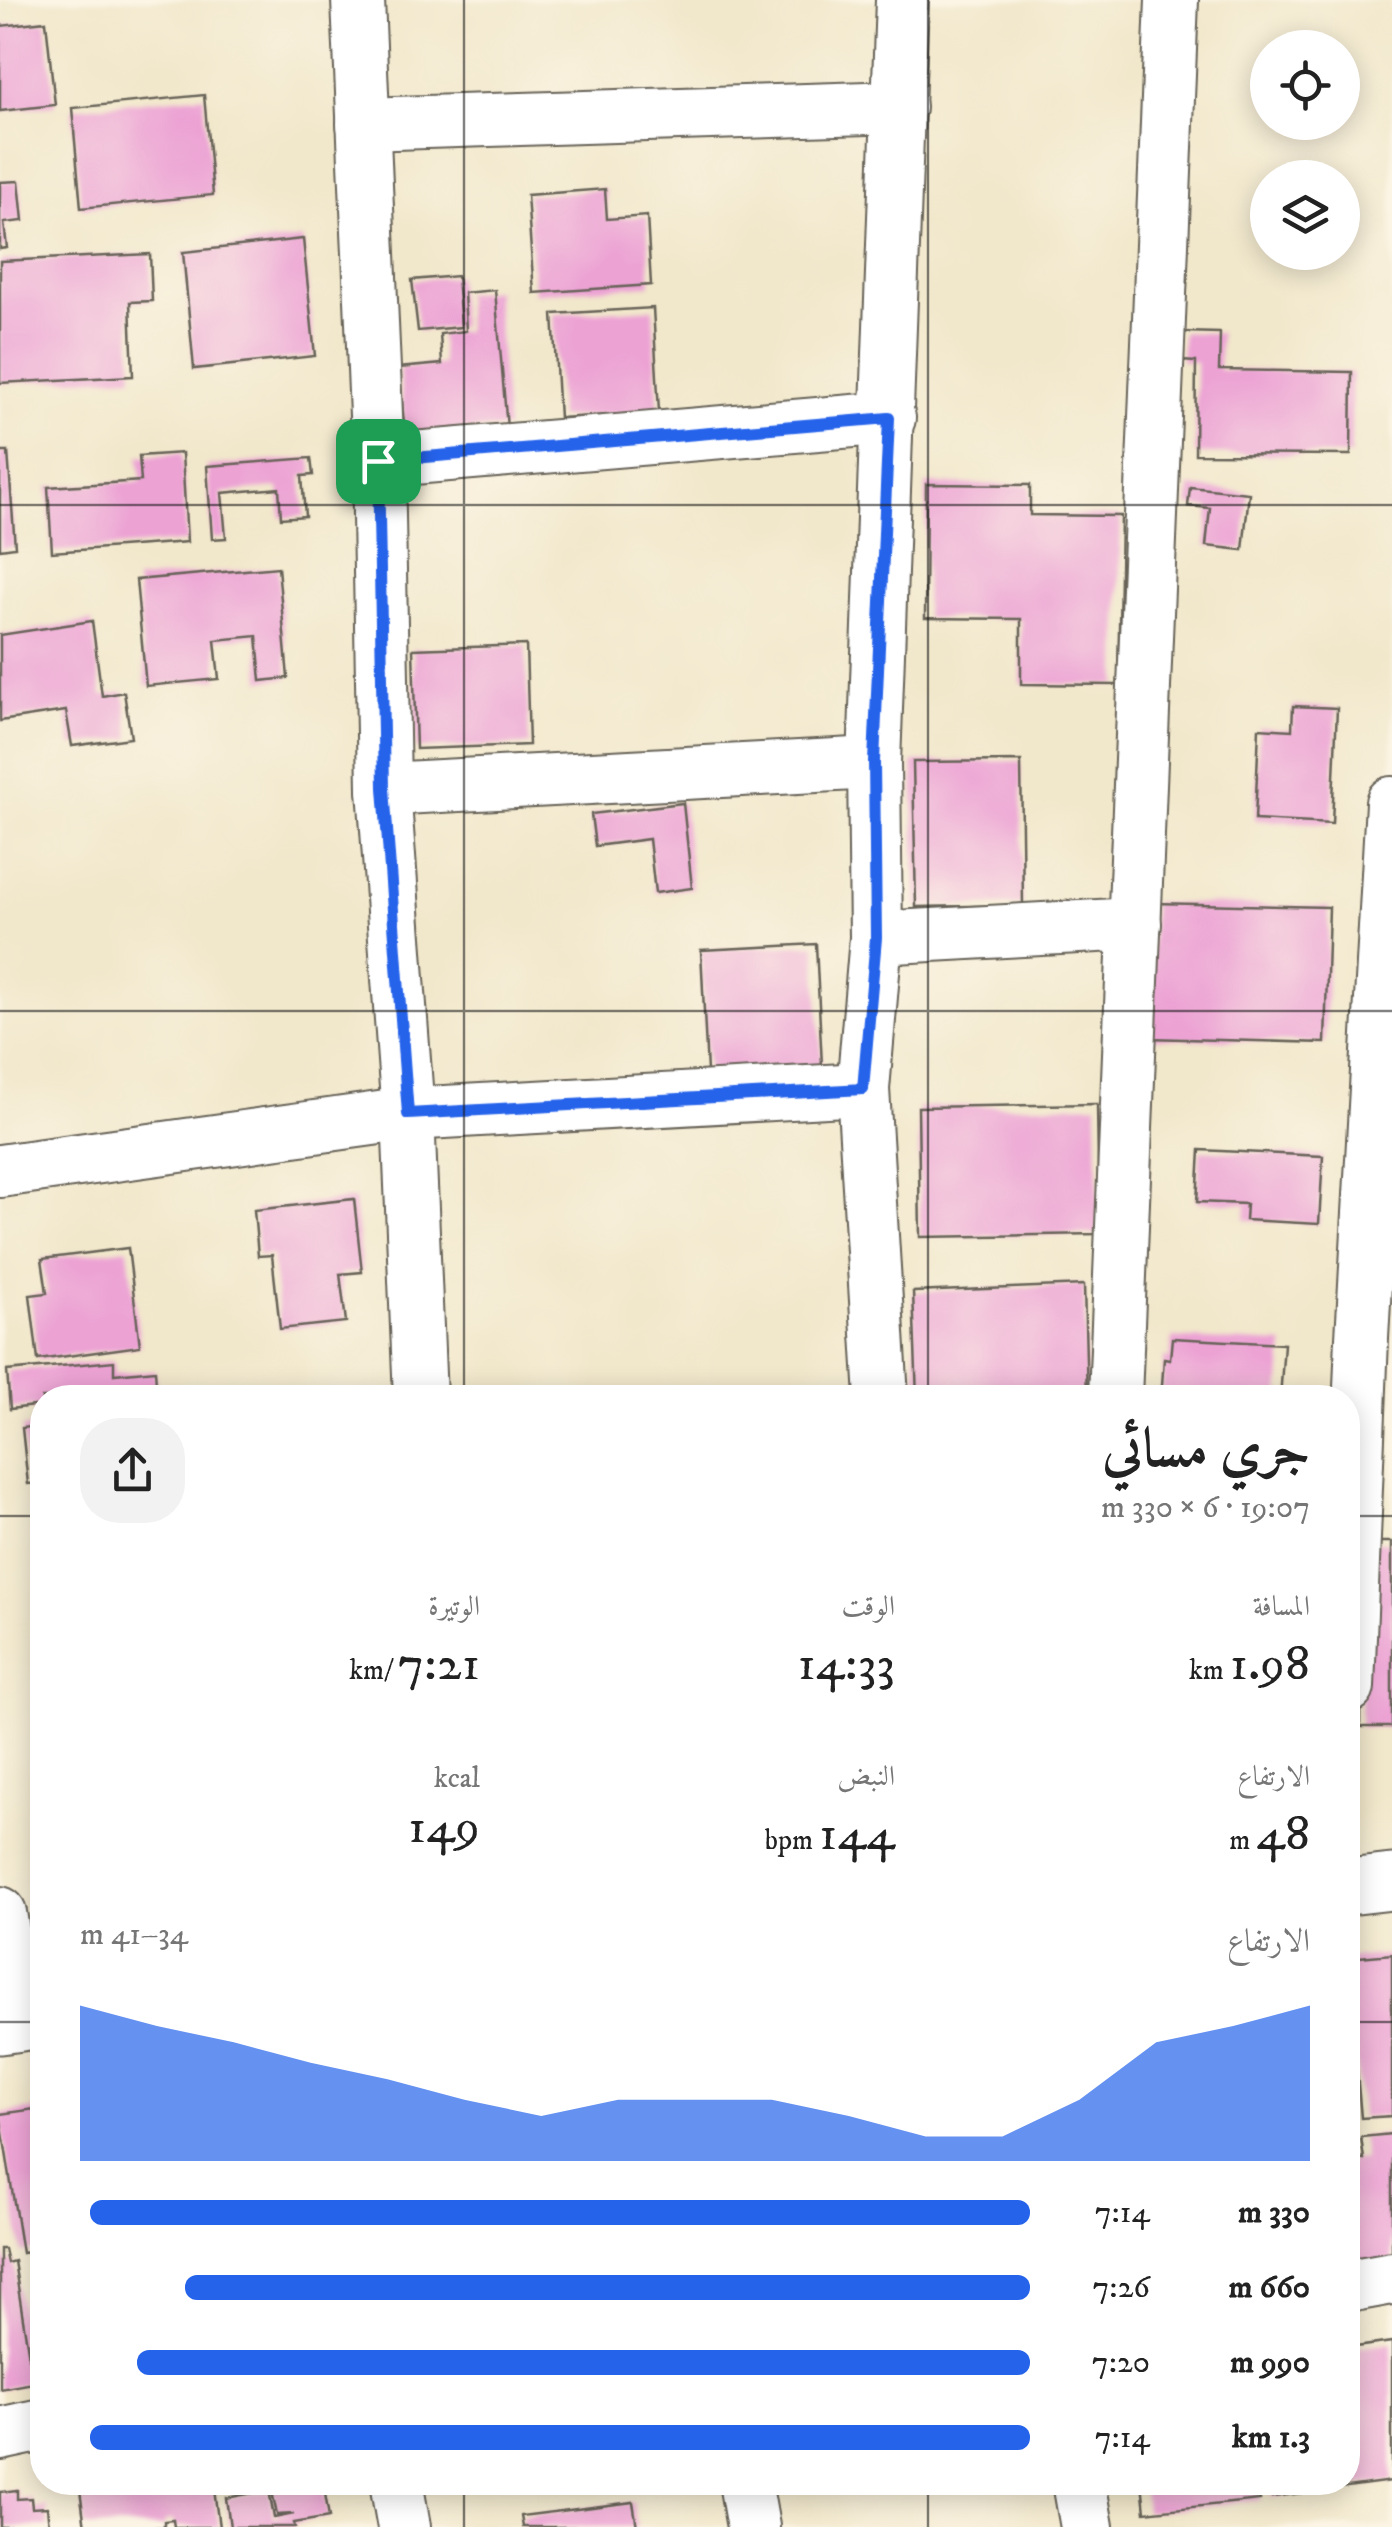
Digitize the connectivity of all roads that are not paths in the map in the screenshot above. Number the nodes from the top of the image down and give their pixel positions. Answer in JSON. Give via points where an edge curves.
{"nodes":[{"id":1,"x":358,"y":0,"type":"edge"},
{"id":2,"x":902,"y":0,"type":"edge"},
{"id":3,"x":1172,"y":0,"type":"edge"},
{"id":4,"x":899,"y":107,"type":"junction"},
{"id":5,"x":362,"y":124,"type":"junction"},
{"id":6,"x":889,"y":418,"type":"junction"},
{"id":7,"x":378,"y":461,"type":"junction"},
{"id":8,"x":874,"y":762,"type":"junction"},
{"id":9,"x":384,"y":788,"type":"junction"},
{"id":10,"x":1392,"y":804,"type":"edge"},
{"id":11,"x":1135,"y":924,"type":"junction"},
{"id":12,"x":876,"y":938,"type":"junction"},
{"id":13,"x":863,"y":1089,"type":"junction"},
{"id":14,"x":408,"y":1114,"type":"junction"},
{"id":15,"x":0,"y":1171,"type":"edge"},
{"id":16,"x":419,"y":1385,"type":"edge"},
{"id":17,"x":881,"y":1385,"type":"edge"},
{"id":18,"x":1116,"y":1385,"type":"edge"},
{"id":19,"x":1360,"y":1388,"type":"edge"},
{"id":20,"x":1392,"y":1882,"type":"edge"},
{"id":21,"x":1360,"y":1886,"type":"edge"},
{"id":22,"x":0,"y":1913,"type":"edge"},
{"id":23,"x":20,"y":2023,"type":"edge"},
{"id":24,"x":1392,"y":2278,"type":"edge"},
{"id":25,"x":1360,"y":2284,"type":"edge"},
{"id":26,"x":30,"y":2428,"type":"edge"},
{"id":27,"x":0,"y":2434,"type":"edge"},
{"id":28,"x":398,"y":2495,"type":"edge"},
{"id":29,"x":747,"y":2495,"type":"edge"},
{"id":30,"x":1082,"y":2495,"type":"edge"},
{"id":31,"x":404,"y":2527,"type":"edge"},
{"id":32,"x":753,"y":2527,"type":"edge"},
{"id":33,"x":1088,"y":2527,"type":"edge"}],
"edges":[{"from":1,"to":5,"type":"street"},
{"from":2,"to":4,"type":"street"},
{"from":3,"to":11,"type":"street"},
{"from":4,"to":5,"type":"street"},
{"from":4,"to":6,"type":"street"},
{"from":5,"to":7,"type":"street"},
{"from":6,"to":7,"type":"street"},
{"from":6,"to":8,"type":"street"},
{"from":7,"to":9,"type":"street"},
{"from":8,"to":9,"type":"street"},
{"from":8,"to":12,"type":"street"},
{"from":9,"to":14,"type":"street"},
{"from":10,"to":19,"type":"street"},
{"from":11,"to":12,"type":"street"},
{"from":11,"to":18,"type":"street"},
{"from":12,"to":13,"type":"street"},
{"from":13,"to":14,"type":"street"},
{"from":13,"to":17,"type":"street"},
{"from":14,"to":15,"type":"street"},
{"from":14,"to":16,"type":"street"},
{"from":20,"to":21,"type":"street"},
{"from":22,"to":23,"type":"street"},
{"from":24,"to":25,"type":"street"},
{"from":26,"to":27,"type":"street"},
{"from":28,"to":31,"type":"street"},
{"from":29,"to":32,"type":"street"},
{"from":30,"to":33,"type":"street"}]}
